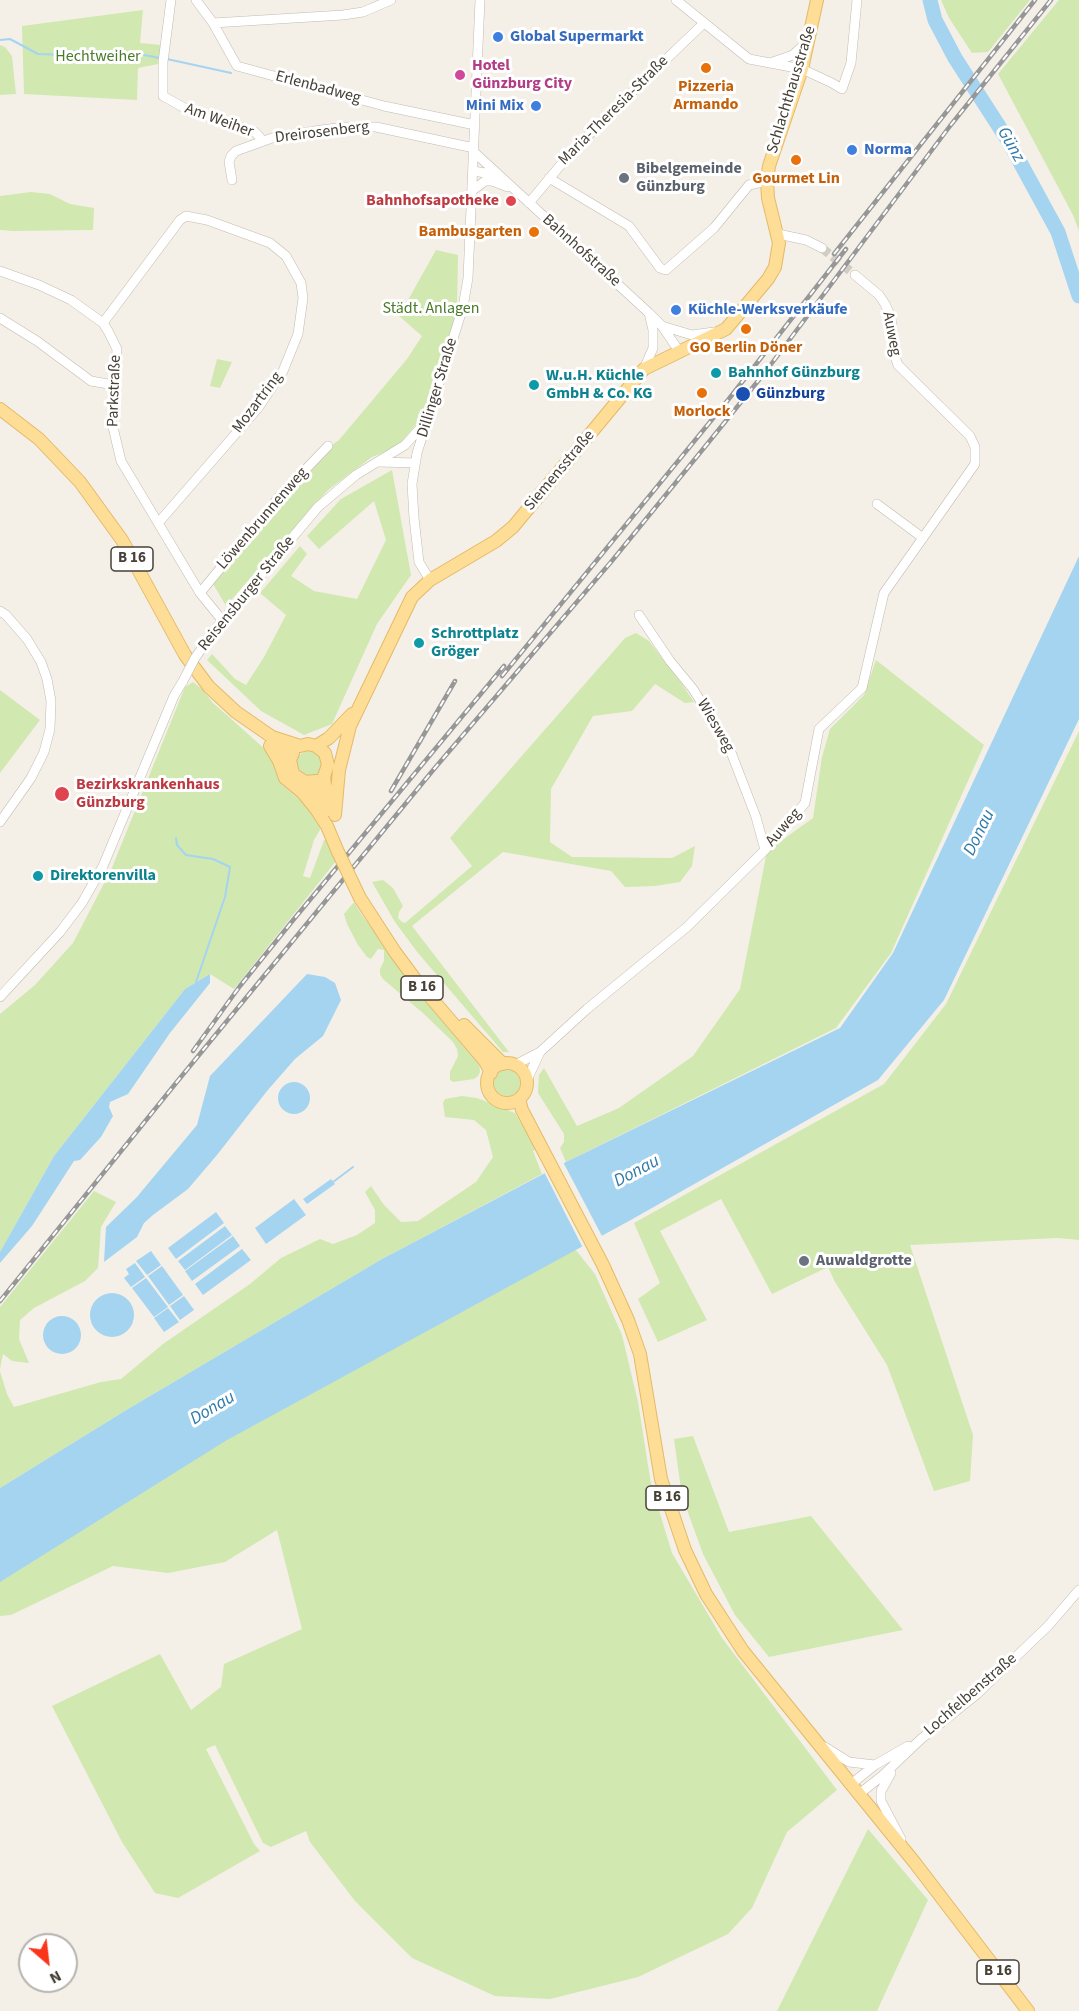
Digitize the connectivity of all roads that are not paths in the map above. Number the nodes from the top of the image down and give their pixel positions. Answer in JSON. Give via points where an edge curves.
{"nodes":[{"id":1,"x":171,"y":0,"type":"edge"},
{"id":2,"x":196,"y":0,"type":"edge"},
{"id":3,"x":391,"y":0,"type":"edge"},
{"id":4,"x":480,"y":0,"type":"edge"},
{"id":5,"x":817,"y":0,"type":"edge"},
{"id":6,"x":857,"y":0,"type":"edge"},
{"id":7,"x":677,"y":1,"type":"edge"},
{"id":8,"x":213,"y":22,"type":"junction"},
{"id":9,"x":704,"y":23,"type":"junction"},
{"id":10,"x":809,"y":40,"type":"junction"},
{"id":11,"x":770,"y":63,"type":"junction"},
{"id":12,"x":802,"y":69,"type":"junction"},
{"id":13,"x":475,"y":125,"type":"junction"},
{"id":14,"x":263,"y":141,"type":"junction"},
{"id":15,"x":474,"y":150,"type":"junction"},
{"id":16,"x":473,"y":171,"type":"junction"},
{"id":17,"x":498,"y":175,"type":"junction"},
{"id":18,"x":549,"y":178,"type":"junction"},
{"id":19,"x":232,"y":180,"type":"dead end"},
{"id":20,"x":767,"y":181,"type":"junction"},
{"id":21,"x":513,"y":188,"type":"junction"},
{"id":22,"x":473,"y":190,"type":"junction"},
{"id":23,"x":529,"y":203,"type":"junction"},
{"id":24,"x":778,"y":234,"type":"junction"},
{"id":25,"x":822,"y":248,"type":"tunnel mouth"},
{"id":26,"x":0,"y":271,"type":"edge"},
{"id":27,"x":855,"y":275,"type":"tunnel mouth"},
{"id":28,"x":649,"y":313,"type":"junction"},
{"id":29,"x":0,"y":318,"type":"edge"},
{"id":30,"x":103,"y":323,"type":"junction"},
{"id":31,"x":662,"y":326,"type":"junction"},
{"id":32,"x":726,"y":329,"type":"junction"},
{"id":33,"x":678,"y":351,"type":"junction"},
{"id":34,"x":644,"y":369,"type":"junction"},
{"id":35,"x":114,"y":385,"type":"junction"},
{"id":36,"x":0,"y":409,"type":"edge"},
{"id":37,"x":428,"y":420,"type":"junction"},
{"id":38,"x":328,"y":446,"type":"dead end"},
{"id":39,"x":379,"y":462,"type":"junction"},
{"id":40,"x":415,"y":463,"type":"junction"},
{"id":41,"x":877,"y":504,"type":"dead end"},
{"id":42,"x":159,"y":522,"type":"junction"},
{"id":43,"x":923,"y":538,"type":"junction"},
{"id":44,"x":430,"y":580,"type":"junction"},
{"id":45,"x":200,"y":593,"type":"junction"},
{"id":46,"x":0,"y":611,"type":"edge"},
{"id":47,"x":639,"y":615,"type":"dead end"},
{"id":48,"x":222,"y":620,"type":"junction"},
{"id":49,"x":361,"y":704,"type":"junction"},
{"id":50,"x":248,"y":720,"type":"junction"},
{"id":51,"x":350,"y":726,"type":"junction"},
{"id":52,"x":272,"y":737,"type":"junction"},
{"id":53,"x":300,"y":746,"type":"junction"},
{"id":54,"x":316,"y":746,"type":"junction"},
{"id":55,"x":327,"y":759,"type":"junction"},
{"id":56,"x":290,"y":760,"type":"junction"},
{"id":57,"x":324,"y":776,"type":"junction"},
{"id":58,"x":309,"y":783,"type":"junction"},
{"id":59,"x":0,"y":822,"type":"edge"},
{"id":60,"x":332,"y":822,"type":"junction"},
{"id":61,"x":765,"y":850,"type":"junction"},
{"id":62,"x":362,"y":895,"type":"junction"},
{"id":63,"x":4,"y":985,"type":"edge"},
{"id":64,"x":0,"y":997,"type":"edge"},
{"id":65,"x":459,"y":1020,"type":"junction"},
{"id":66,"x":474,"y":1049,"type":"junction"},
{"id":67,"x":540,"y":1052,"type":"junction"},
{"id":68,"x":509,"y":1064,"type":"junction"},
{"id":69,"x":491,"y":1072,"type":"junction"},
{"id":70,"x":527,"y":1080,"type":"junction"},
{"id":71,"x":519,"y":1099,"type":"junction"},
{"id":72,"x":1079,"y":1590,"type":"edge"},
{"id":73,"x":814,"y":1739,"type":"junction"},
{"id":74,"x":921,"y":1739,"type":"junction"},
{"id":75,"x":903,"y":1756,"type":"junction"},
{"id":76,"x":874,"y":1766,"type":"junction"},
{"id":77,"x":855,"y":1789,"type":"junction"},
{"id":78,"x":915,"y":1863,"type":"junction"},
{"id":79,"x":1028,"y":2011,"type":"edge"}],
"edges":[{"from":1,"to":14,"type":"street","name":"Am Weiher","via":[[163,96],[188,110],[255,132]]},
{"from":2,"to":8,"type":"street","name":"Erlenbadweg"},
{"from":3,"to":8,"type":"street","via":[[363,12],[343,15]]},
{"from":4,"to":13,"type":"street","name":"Dillinger Straße"},
{"from":5,"to":10,"type":"main road","name":"Schlachthausstraße"},
{"from":6,"to":12,"type":"street","via":[[851,63],[842,89]]},
{"from":7,"to":9,"type":"street"},
{"from":8,"to":13,"type":"street","name":"Erlenbadweg","via":[[237,66],[384,106]]},
{"from":9,"to":11,"type":"street","via":[[749,59]]},
{"from":9,"to":18,"type":"street","name":"Maria-Theresia-Straße"},
{"from":10,"to":11,"type":"street","via":[[793,55]]},
{"from":10,"to":12,"type":"main road","name":"Schlachthausstraße"},
{"from":11,"to":12,"type":"street"},
{"from":12,"to":20,"type":"main road","name":"Schlachthausstraße"},
{"from":13,"to":15,"type":"street","name":"Dillinger Straße"},
{"from":14,"to":15,"type":"street","name":"Dreirosenberg","via":[[345,127],[376,127]]},
{"from":14,"to":19,"type":"street","name":"Dreirosenberg","via":[[231,156]]},
{"from":15,"to":16,"type":"street","name":"Dillinger Straße"},
{"from":15,"to":17,"type":"street","name":"Bahnhofstraße"},
{"from":16,"to":17,"type":"street"},
{"from":16,"to":22,"type":"street","name":"Dillinger Straße"},
{"from":17,"to":21,"type":"street","name":"Bahnhofstraße"},
{"from":18,"to":20,"type":"street","via":[[629,226],[660,268],[666,270],[714,228],[749,185]]},
{"from":18,"to":23,"type":"street","name":"Maria-Theresia-Straße"},
{"from":20,"to":24,"type":"main road"},
{"from":21,"to":22,"type":"street","via":[[492,181]]},
{"from":21,"to":23,"type":"street","name":"Bahnhofstraße"},
{"from":22,"to":37,"type":"street","name":"Dillinger Straße","via":[[463,307]]},
{"from":23,"to":28,"type":"street","name":"Bahnhofstraße"},
{"from":24,"to":25,"type":"street"},
{"from":24,"to":32,"type":"main road","via":[[775,267]]},
{"from":26,"to":30,"type":"street","name":"Parkstraße","via":[[71,300]]},
{"from":27,"to":43,"type":"street","name":"Auweg","via":[[885,304],[891,317],[898,365],[970,436],[975,447],[975,464]]},
{"from":28,"to":31,"type":"street","name":"Bahnhofstraße"},
{"from":28,"to":34,"type":"street","via":[[653,348]]},
{"from":29,"to":35,"type":"street","via":[[91,381]]},
{"from":30,"to":35,"type":"street","name":"Parkstraße","via":[[117,349]]},
{"from":30,"to":42,"type":"street","name":"Mozartring","via":[[186,216],[270,243],[286,256],[299,277],[302,313],[286,364],[258,408]]},
{"from":31,"to":32,"type":"street","name":"Bahnhofstraße","via":[[692,335]]},
{"from":31,"to":33,"type":"street","name":"Bahnhofstraße"},
{"from":32,"to":33,"type":"main road","name":"Siemensstraße"},
{"from":33,"to":34,"type":"main road","name":"Siemensstraße"},
{"from":34,"to":44,"type":"main road","name":"Siemensstraße","via":[[513,527]]},
{"from":35,"to":42,"type":"street","name":"Parkstraße","via":[[112,423],[121,461]]},
{"from":36,"to":50,"type":"main road","number":"B 16","via":[[39,439],[80,482],[122,540],[185,655],[209,687]]},
{"from":37,"to":39,"type":"street","name":"Reisensburger Straße","via":[[405,446]]},
{"from":37,"to":40,"type":"street","name":"Dillinger Straße"},
{"from":38,"to":45,"type":"street","name":"Löwenbrunnenweg","via":[[279,496]]},
{"from":39,"to":40,"type":"street"},
{"from":39,"to":48,"type":"street","name":"Reisensburger Straße","via":[[356,475],[318,507]]},
{"from":40,"to":44,"type":"street","name":"Dillinger Straße","via":[[412,484],[417,547],[419,562]]},
{"from":41,"to":43,"type":"street"},
{"from":42,"to":45,"type":"street","name":"Parkstraße"},
{"from":43,"to":61,"type":"street","name":"Auweg","via":[[884,593],[862,688],[819,729],[805,803]]},
{"from":44,"to":49,"type":"main road","via":[[405,608]]},
{"from":45,"to":48,"type":"street","name":"Parkstraße"},
{"from":46,"to":59,"type":"street","via":[[27,639],[41,662],[51,701],[44,752]]},
{"from":47,"to":61,"type":"street","name":"Wiesweg","via":[[729,747]]},
{"from":48,"to":63,"type":"street","name":"Reisensburger Straße","bridge":true,"via":[[174,696],[104,866],[82,903],[60,932]]},
{"from":49,"to":51,"type":"main road"},
{"from":49,"to":54,"type":"main road","via":[[336,732]]},
{"from":50,"to":52,"type":"main road","number":"B 16"},
{"from":50,"to":60,"type":"main road","number":"B 16","via":[[274,750],[285,778]]},
{"from":51,"to":55,"type":"main road"},
{"from":51,"to":60,"type":"main road"},
{"from":52,"to":53,"type":"main road","number":"B 16"},
{"from":52,"to":56,"type":"main road","number":"B 16"},
{"from":53,"to":54,"type":"main road","number":"B 16"},
{"from":53,"to":56,"type":"main road"},
{"from":54,"to":55,"type":"main road"},
{"from":55,"to":57,"type":"main road","number":"B 16"},
{"from":56,"to":58,"type":"main road","number":"B 16","via":[[293,774]]},
{"from":57,"to":58,"type":"main road"},
{"from":57,"to":60,"type":"main road","number":"B 16"},
{"from":58,"to":60,"type":"main road","number":"B 16"},
{"from":60,"to":62,"type":"main road","number":"B 16"},
{"from":61,"to":67,"type":"street","name":"Auweg","via":[[687,927]]},
{"from":62,"to":65,"type":"main road","number":"B 16","via":[[397,945]]},
{"from":62,"to":66,"type":"main road","number":"B 16","via":[[384,938]]},
{"from":63,"to":64,"type":"street","name":"Reisensburger Straße"},
{"from":65,"to":66,"type":"main road","number":"B 16"},
{"from":65,"to":68,"type":"main road"},
{"from":66,"to":69,"type":"main road","number":"B 16"},
{"from":67,"to":68,"type":"street","name":"Auweg"},
{"from":67,"to":70,"type":"street","name":"Auweg"},
{"from":68,"to":69,"type":"main road"},
{"from":68,"to":70,"type":"main road","via":[[520,1068]]},
{"from":69,"to":71,"type":"main road","via":[[488,1084],[495,1098],[509,1102]]},
{"from":70,"to":71,"type":"main road"},
{"from":71,"to":73,"type":"main road","number":"B 16","via":[[628,1320],[640,1354],[661,1479],[689,1559],[706,1594],[743,1651]]},
{"from":72,"to":74,"type":"street","name":"Lochfelbenstraße","via":[[1048,1626],[977,1694]]},
{"from":73,"to":76,"type":"street","via":[[849,1762]]},
{"from":73,"to":77,"type":"main road","number":"B 16"},
{"from":74,"to":75,"type":"street","name":"Lochfelbenstraße"},
{"from":74,"to":76,"type":"street"},
{"from":75,"to":77,"type":"street","name":"Lochfelbenstraße"},
{"from":75,"to":78,"type":"street","via":[[885,1780],[881,1802]]},
{"from":76,"to":77,"type":"street"},
{"from":77,"to":78,"type":"main road","number":"B 16"},
{"from":78,"to":79,"type":"main road","number":"B 16"}]}
